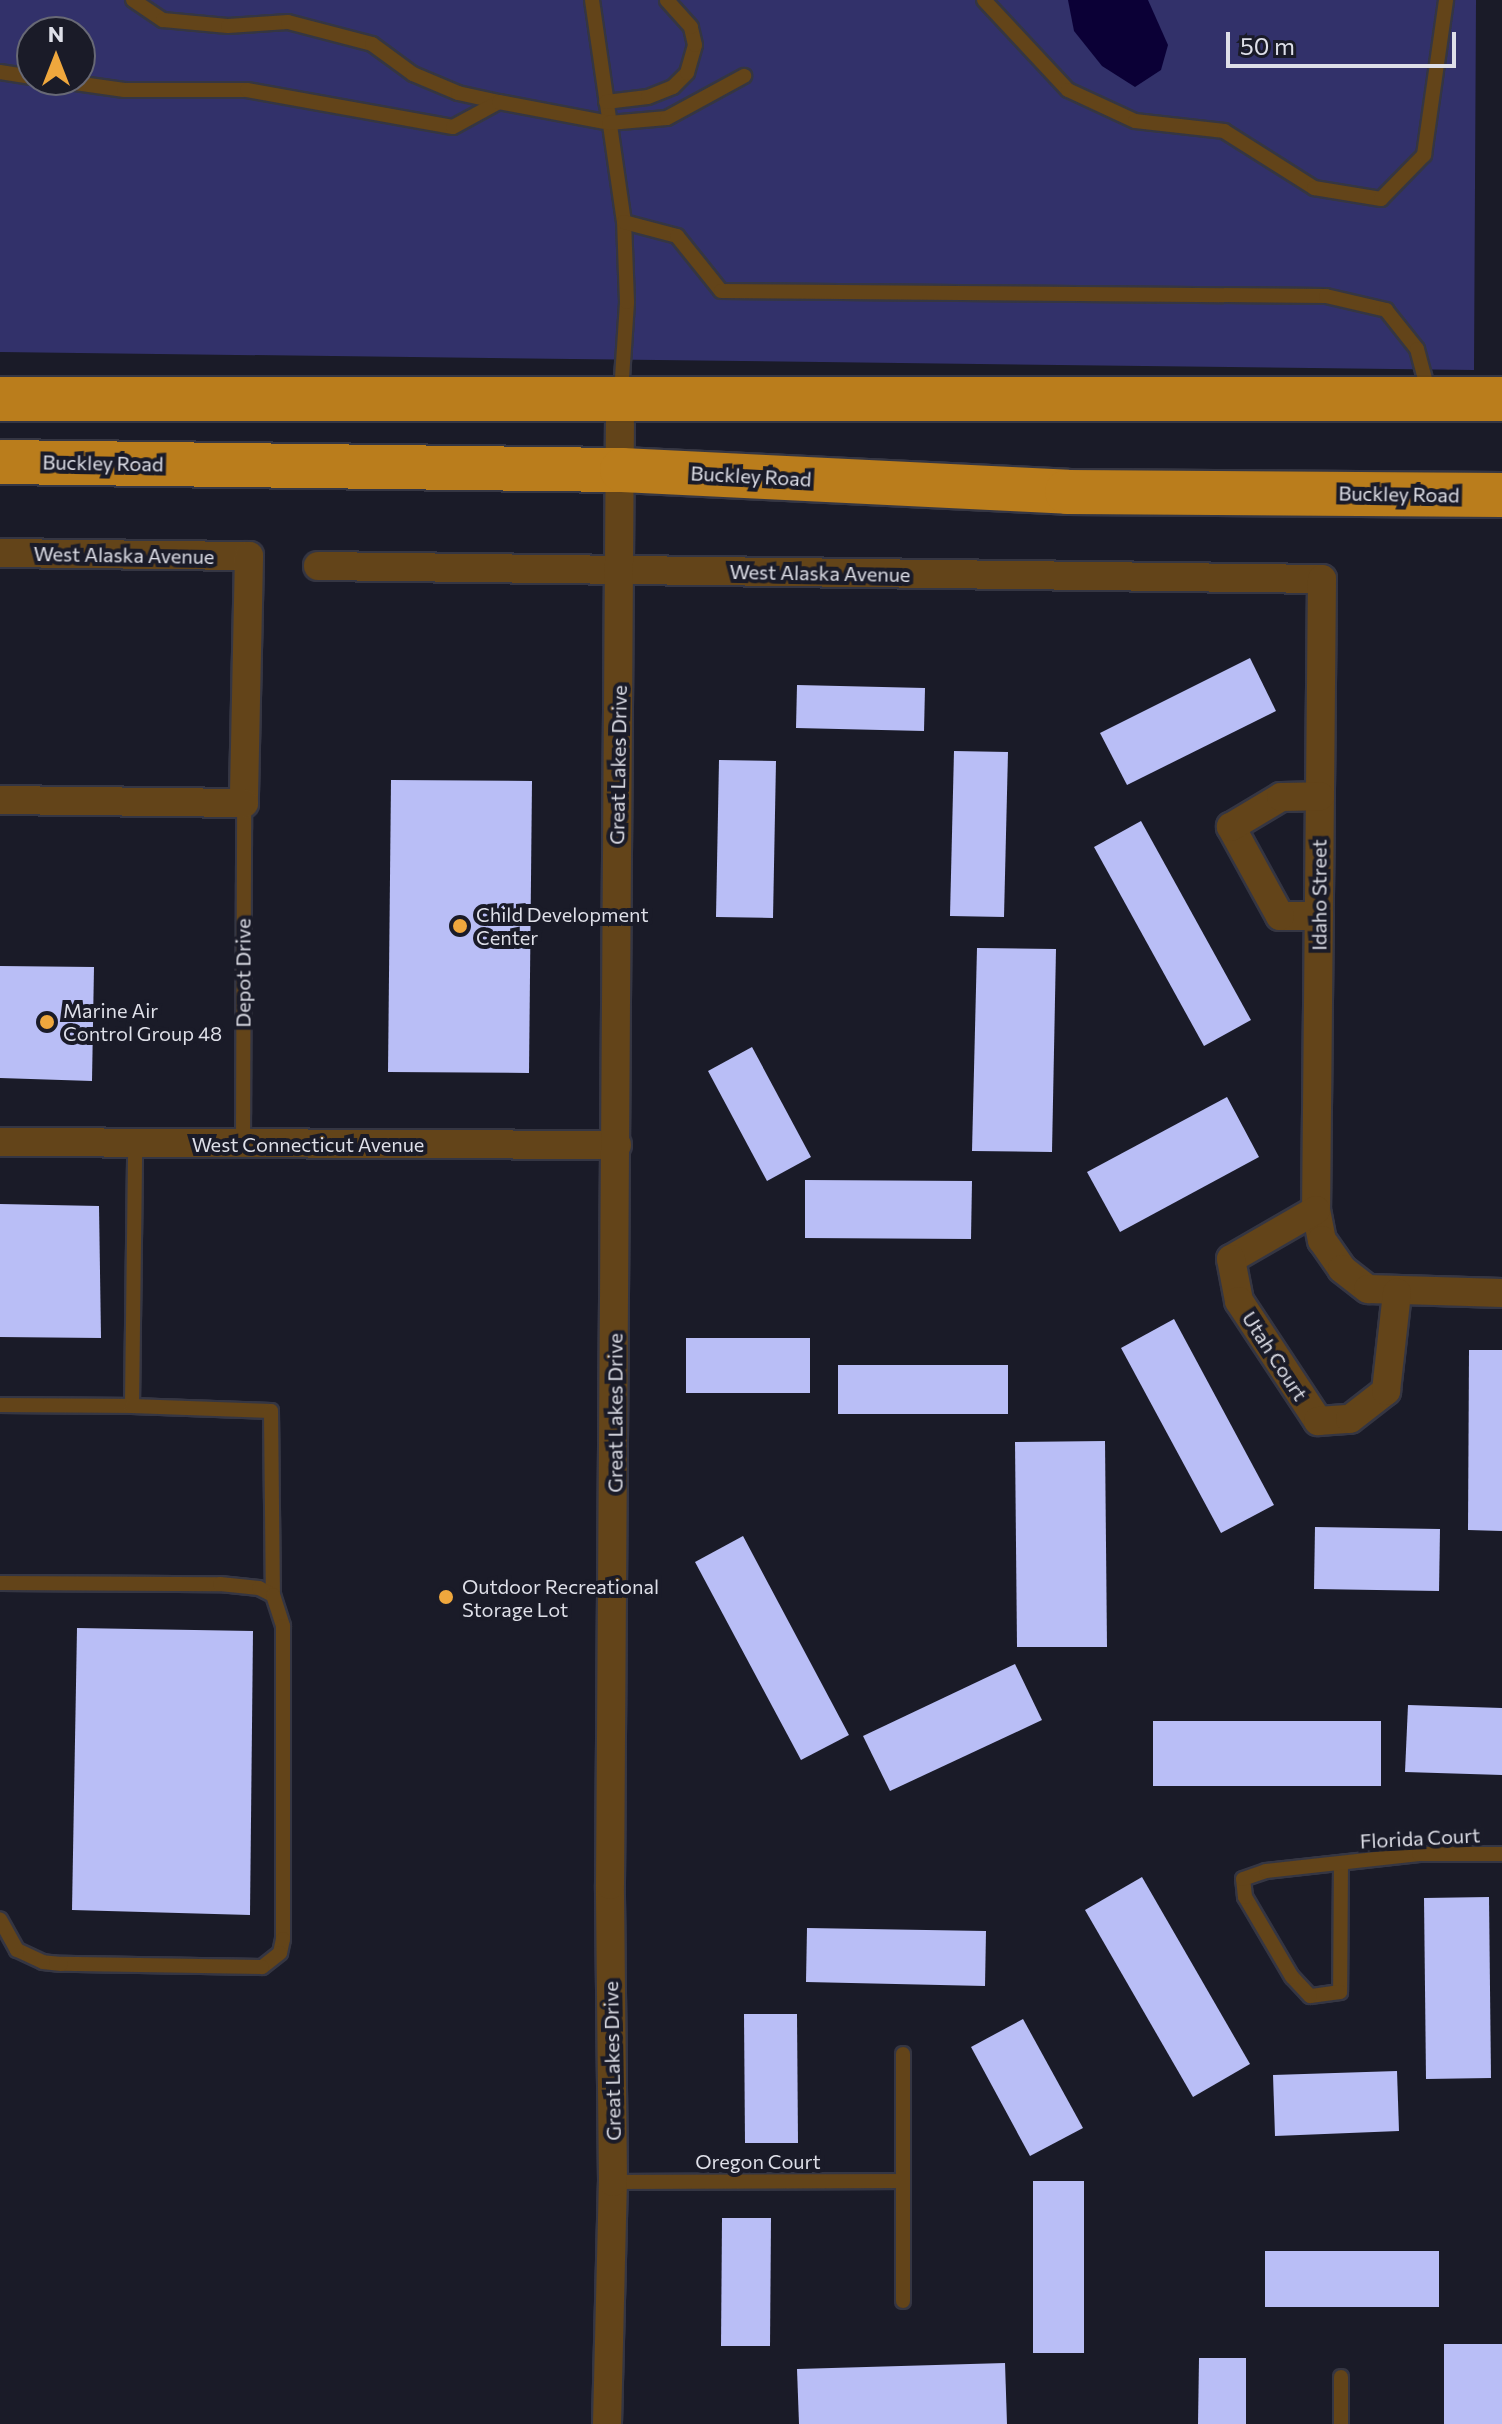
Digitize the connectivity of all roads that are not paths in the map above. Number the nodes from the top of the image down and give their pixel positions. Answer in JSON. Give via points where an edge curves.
{"nodes":[{"id":1,"x":133,"y":0,"type":"edge"},
{"id":2,"x":592,"y":0,"type":"edge"},
{"id":3,"x":667,"y":0,"type":"edge"},
{"id":4,"x":984,"y":0,"type":"edge"},
{"id":5,"x":1446,"y":0,"type":"edge"},
{"id":6,"x":744,"y":76,"type":"dead end"},
{"id":7,"x":96,"y":86,"type":"edge"},
{"id":8,"x":499,"y":102,"type":"junction"},
{"id":9,"x":606,"y":102,"type":"junction"},
{"id":10,"x":609,"y":123,"type":"junction"},
{"id":11,"x":624,"y":222,"type":"junction"},
{"id":12,"x":1430,"y":398,"type":"junction"},
{"id":13,"x":0,"y":399,"type":"edge"},
{"id":14,"x":1502,"y":399,"type":"edge"},
{"id":15,"x":620,"y":401,"type":"junction"},
{"id":16,"x":0,"y":462,"type":"edge"},
{"id":17,"x":622,"y":470,"type":"junction"},
{"id":18,"x":1502,"y":495,"type":"edge"},
{"id":19,"x":0,"y":553,"type":"edge"},
{"id":20,"x":249,"y":556,"type":"joint"},
{"id":21,"x":318,"y":566,"type":"dead end"},
{"id":22,"x":621,"y":571,"type":"junction"},
{"id":23,"x":1322,"y":579,"type":"joint"},
{"id":24,"x":1320,"y":796,"type":"junction"},
{"id":25,"x":0,"y":800,"type":"edge"},
{"id":26,"x":244,"y":803,"type":"junction"},
{"id":27,"x":1319,"y":916,"type":"junction"},
{"id":28,"x":0,"y":1142,"type":"edge"},
{"id":29,"x":135,"y":1143,"type":"junction"},
{"id":30,"x":243,"y":1144,"type":"junction"},
{"id":31,"x":617,"y":1145,"type":"junction"},
{"id":32,"x":1316,"y":1210,"type":"junction"},
{"id":33,"x":1397,"y":1293,"type":"junction"},
{"id":34,"x":1502,"y":1293,"type":"edge"},
{"id":35,"x":0,"y":1405,"type":"edge"},
{"id":36,"x":132,"y":1406,"type":"junction"},
{"id":37,"x":0,"y":1583,"type":"edge"},
{"id":38,"x":273,"y":1595,"type":"junction"},
{"id":39,"x":1502,"y":1854,"type":"edge"},
{"id":40,"x":1341,"y":1863,"type":"junction"},
{"id":41,"x":0,"y":1919,"type":"edge"},
{"id":42,"x":903,"y":2054,"type":"dead end"},
{"id":43,"x":903,"y":2181,"type":"junction"},
{"id":44,"x":613,"y":2182,"type":"junction"},
{"id":45,"x":903,"y":2301,"type":"dead end"},
{"id":46,"x":1341,"y":2377,"type":"dead end"},
{"id":47,"x":607,"y":2424,"type":"edge"},
{"id":48,"x":1341,"y":2424,"type":"edge"}],
"edges":[{"from":1,"to":8,"type":"lane","via":[[163,20],[228,26],[288,22],[372,44],[413,74],[458,93]]},
{"from":2,"to":9,"type":"lane"},
{"from":3,"to":9,"type":"lane","via":[[691,27],[695,45],[687,73],[673,87],[648,97]]},
{"from":4,"to":5,"type":"lane","via":[[1068,90],[1135,121],[1224,131],[1314,188],[1381,199],[1424,155]]},
{"from":6,"to":10,"type":"lane","via":[[667,118]]},
{"from":7,"to":8,"type":"lane","via":[[247,90],[453,127]]},
{"from":8,"to":10,"type":"lane"},
{"from":9,"to":10,"type":"lane"},
{"from":10,"to":11,"type":"lane"},
{"from":11,"to":12,"type":"lane","via":[[677,236],[721,291],[1326,296],[1386,310],[1417,349]]},
{"from":11,"to":15,"type":"lane","via":[[627,302]]},
{"from":12,"to":14,"type":"highway"},
{"from":12,"to":15,"type":"highway"},
{"from":13,"to":15,"type":"highway"},
{"from":15,"to":17,"type":"street","name":"Great Lakes Drive"},
{"from":16,"to":17,"type":"highway","name":"Buckley Road"},
{"from":17,"to":18,"type":"highway","name":"Buckley Road","via":[[1067,492]]},
{"from":17,"to":22,"type":"street","name":"Great Lakes Drive"},
{"from":19,"to":20,"type":"street","name":"West Alaska Avenue"},
{"from":20,"to":26,"type":"street","name":"Depot Drive"},
{"from":21,"to":22,"type":"street","name":"West Alaska Avenue"},
{"from":22,"to":23,"type":"street","name":"West Alaska Avenue"},
{"from":22,"to":31,"type":"street","name":"Great Lakes Drive"},
{"from":23,"to":24,"type":"street","name":"Idaho Street"},
{"from":24,"to":27,"type":"street","name":"Idaho Street"},
{"from":24,"to":27,"type":"street","via":[[1281,797],[1231,827],[1280,916]]},
{"from":25,"to":26,"type":"street"},
{"from":26,"to":30,"type":"lane","name":"Depot Drive"},
{"from":27,"to":32,"type":"street","name":"Idaho Street"},
{"from":28,"to":29,"type":"street","name":"West Connecticut Avenue"},
{"from":29,"to":30,"type":"street","name":"West Connecticut Avenue"},
{"from":29,"to":36,"type":"lane"},
{"from":30,"to":31,"type":"street","name":"West Connecticut Avenue"},
{"from":31,"to":44,"type":"street","name":"Great Lakes Drive","via":[[610,1869]]},
{"from":32,"to":33,"type":"street","name":"Idaho Street","via":[[1322,1240],[1342,1269],[1368,1289]]},
{"from":32,"to":33,"type":"street","name":"Utah Court","via":[[1231,1259],[1239,1301],[1318,1421],[1350,1419],[1386,1391]]},
{"from":33,"to":34,"type":"street","name":"Idaho Street"},
{"from":35,"to":36,"type":"lane"},
{"from":36,"to":38,"type":"lane","via":[[271,1411]]},
{"from":37,"to":38,"type":"lane","via":[[220,1584],[259,1588]]},
{"from":38,"to":41,"type":"lane","via":[[283,1626],[283,1939],[274,1960],[243,1969],[43,1962],[17,1950]]},
{"from":39,"to":40,"type":"lane","name":"Florida Court","via":[[1419,1854]]},
{"from":40,"to":40,"type":"lane","name":"Florida Court","via":[[1340,1992],[1310,1996],[1292,1977],[1245,1897],[1243,1879],[1266,1871]]},
{"from":42,"to":43,"type":"lane"},
{"from":43,"to":44,"type":"lane","name":"Oregon Court"},
{"from":43,"to":45,"type":"lane"},
{"from":44,"to":47,"type":"street","name":"Great Lakes Drive"},
{"from":46,"to":48,"type":"lane"}]}
